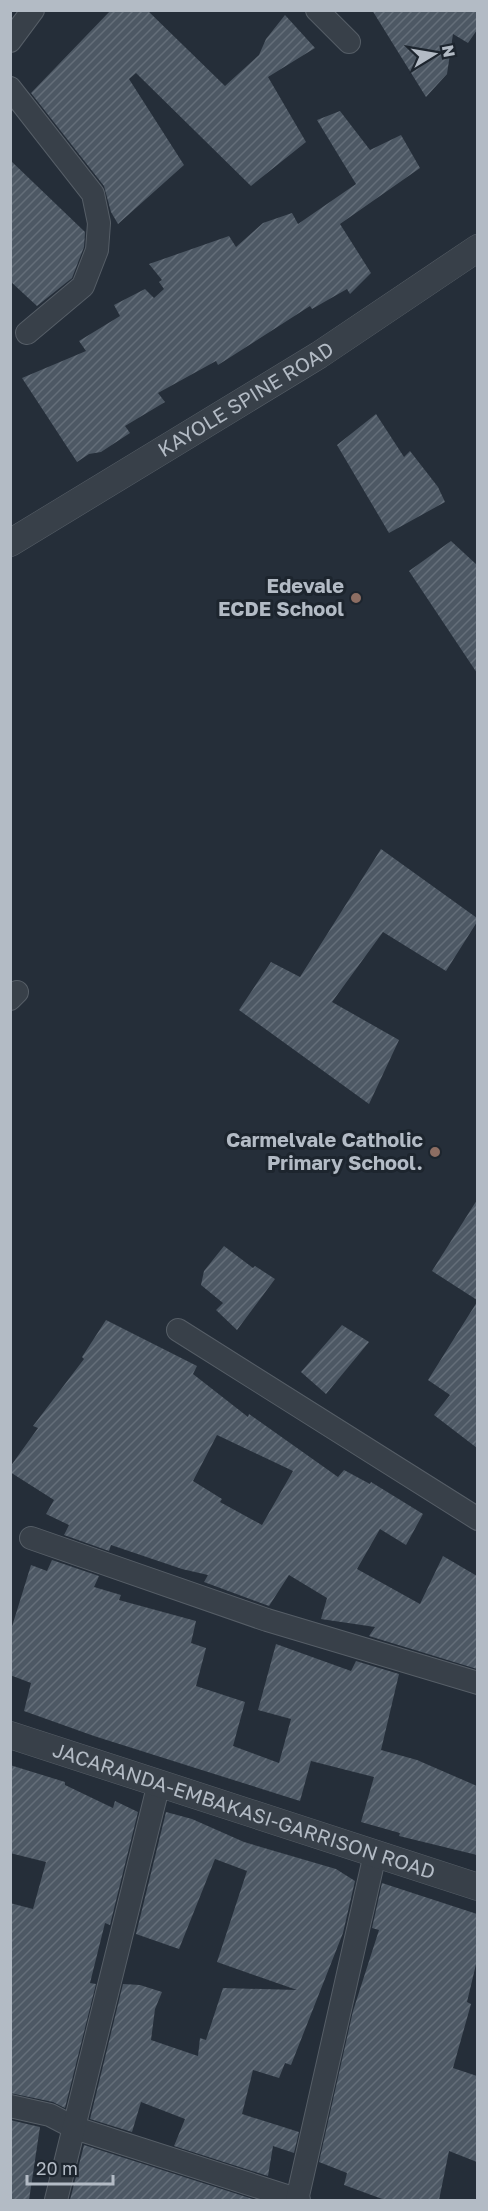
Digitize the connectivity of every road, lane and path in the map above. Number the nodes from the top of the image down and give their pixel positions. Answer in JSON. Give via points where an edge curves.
{"nodes":[{"id":1,"x":317,"y":10,"type":"edge"},
{"id":2,"x":30,"y":12,"type":"edge"},
{"id":3,"x":10,"y":41,"type":"edge"},
{"id":4,"x":349,"y":42,"type":"dead end"},
{"id":5,"x":10,"y":88,"type":"edge"},
{"id":6,"x":477,"y":248,"type":"edge"},
{"id":7,"x":27,"y":333,"type":"dead end"},
{"id":8,"x":10,"y":543,"type":"edge"},
{"id":9,"x":178,"y":1330,"type":"dead end"},
{"id":10,"x":477,"y":1519,"type":"edge"},
{"id":11,"x":32,"y":1538,"type":"dead end"},
{"id":12,"x":477,"y":1683,"type":"edge"},
{"id":13,"x":10,"y":1735,"type":"edge"},
{"id":14,"x":159,"y":1783,"type":"junction"},
{"id":15,"x":375,"y":1854,"type":"junction"},
{"id":16,"x":477,"y":1887,"type":"edge"},
{"id":17,"x":10,"y":2106,"type":"edge"},
{"id":18,"x":75,"y":2128,"type":"junction"},
{"id":19,"x":56,"y":2200,"type":"edge"},
{"id":20,"x":298,"y":2200,"type":"edge"}],
"edges":[{"from":1,"to":4,"type":"street"},
{"from":2,"to":3,"type":"street"},
{"from":5,"to":7,"type":"street","via":[[93,194],[99,223],[97,250],[83,286]]},
{"from":6,"to":8,"type":"street","name":"KAYOLE SPINE ROAD","via":[[319,355]]},
{"from":9,"to":10,"type":"street"},
{"from":11,"to":12,"type":"street","via":[[267,1620]]},
{"from":13,"to":14,"type":"street","name":"JACARANDA-EMBAKASI-GARRISON ROAD"},
{"from":14,"to":15,"type":"street","name":"JACARANDA-EMBAKASI-GARRISON ROAD"},
{"from":14,"to":18,"type":"street"},
{"from":15,"to":16,"type":"street","name":"JACARANDA-EMBAKASI-GARRISON ROAD"},
{"from":15,"to":20,"type":"street"},
{"from":17,"to":18,"type":"street","via":[[50,2115]]},
{"from":18,"to":19,"type":"street"},
{"from":18,"to":20,"type":"street"}]}
